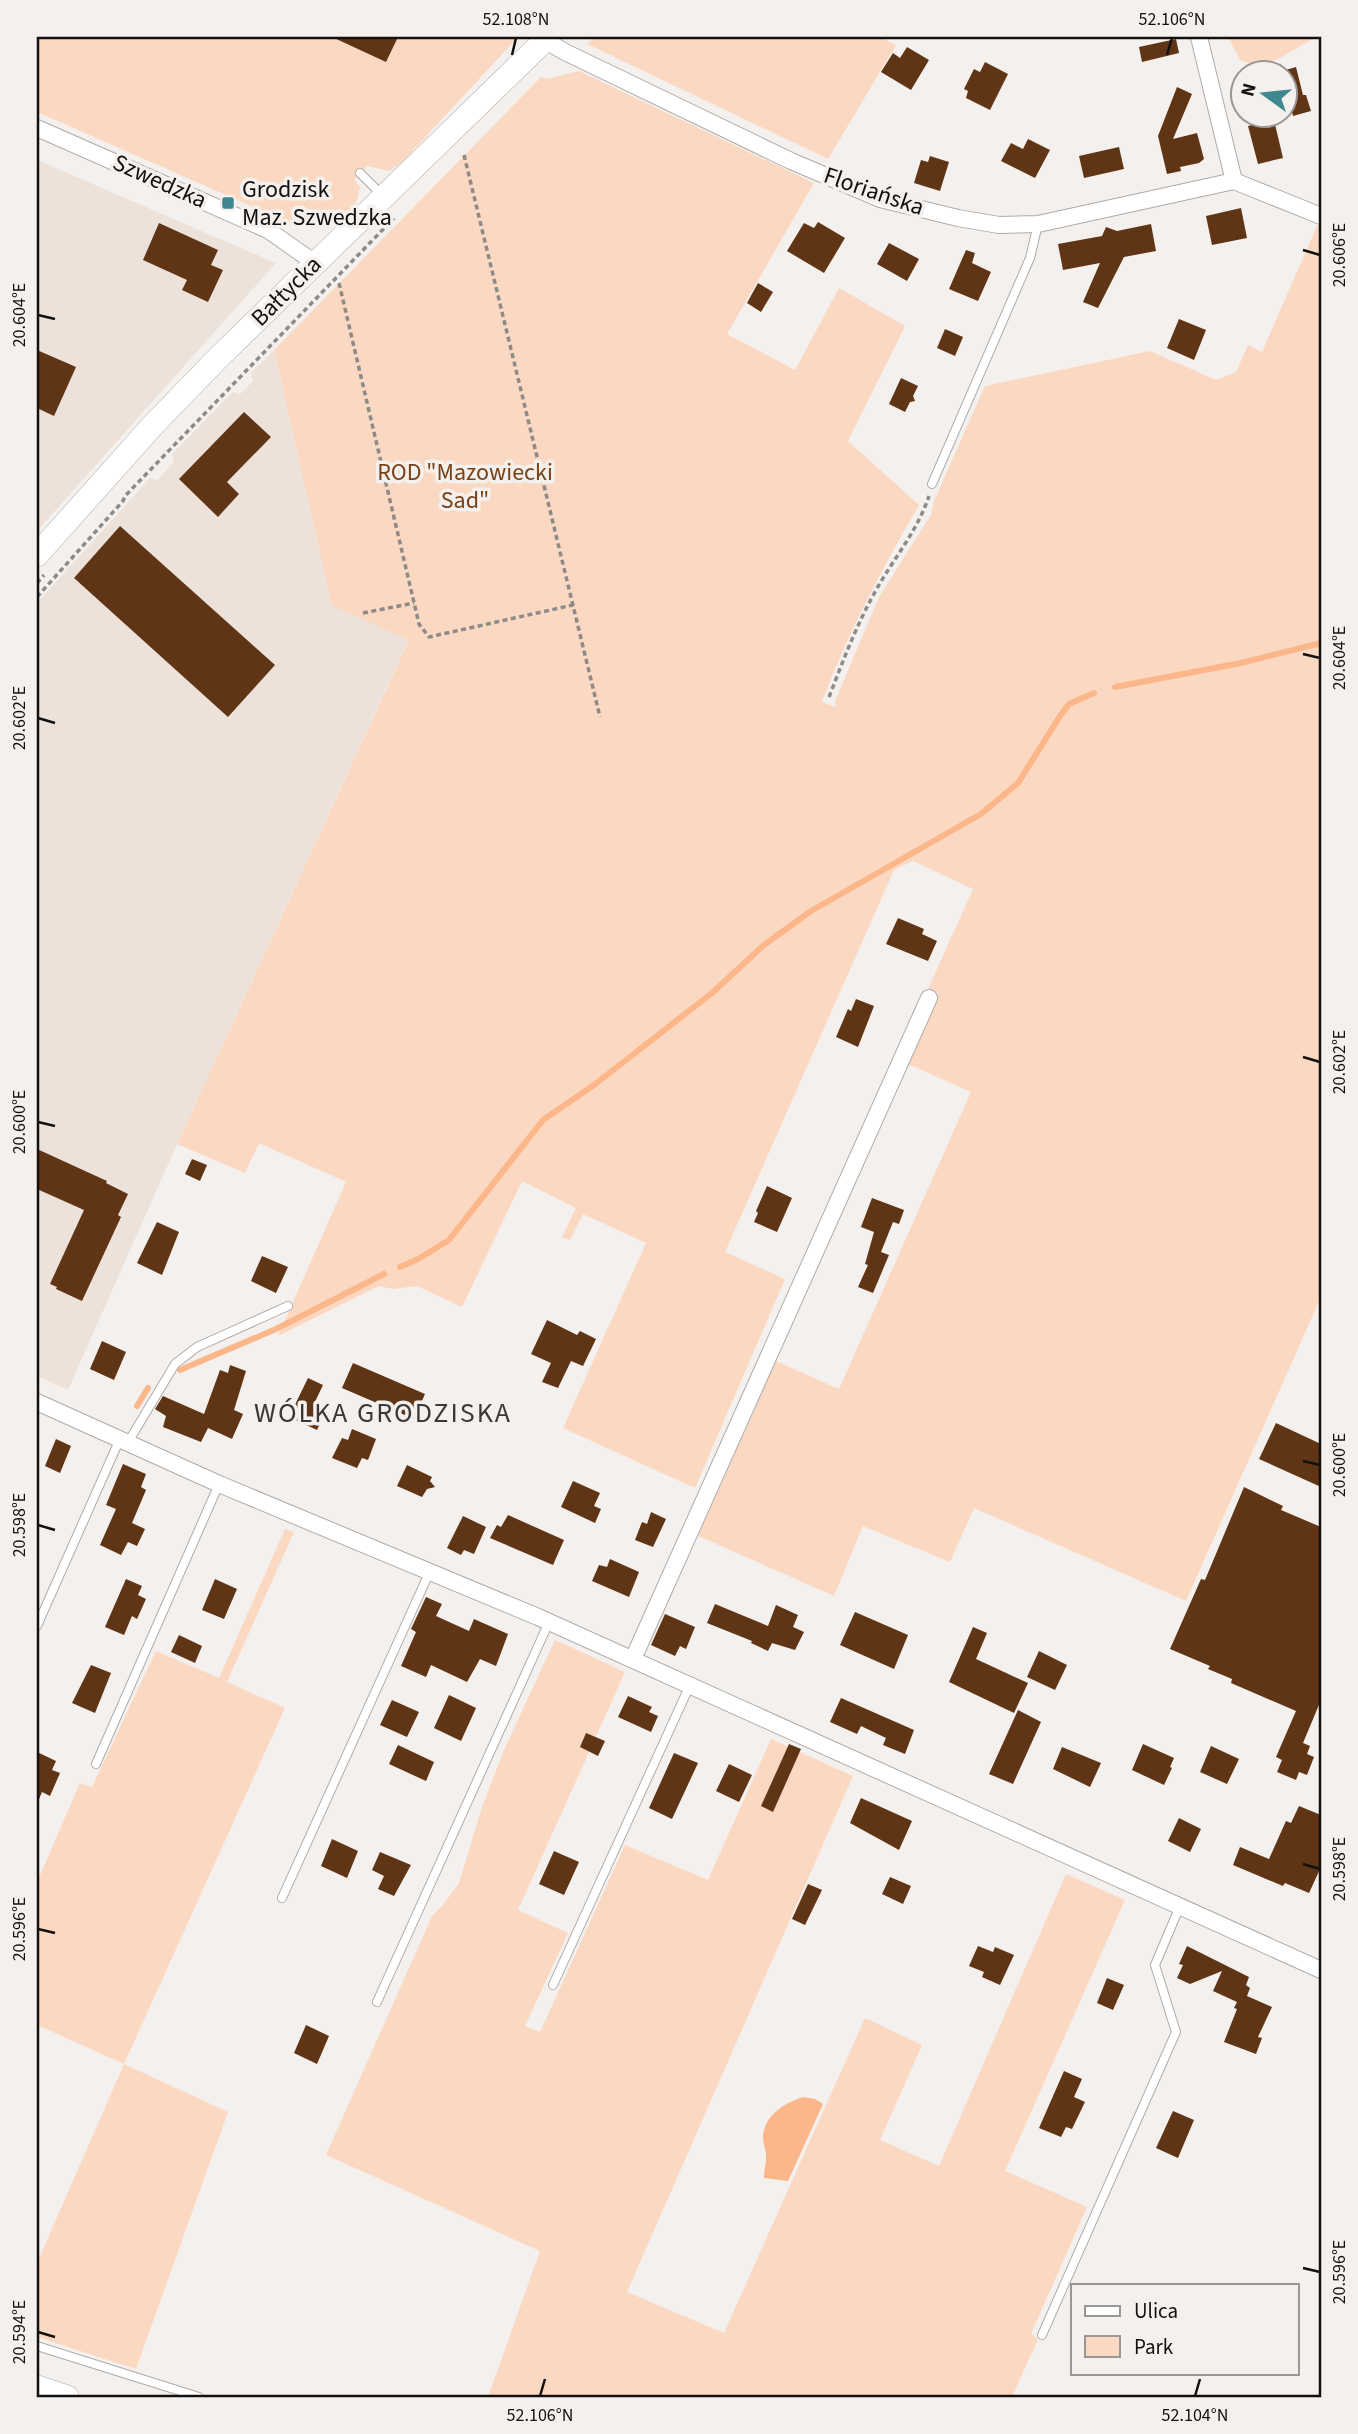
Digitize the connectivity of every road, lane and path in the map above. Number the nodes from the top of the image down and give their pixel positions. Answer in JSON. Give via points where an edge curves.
{"nodes":[{"id":1,"x":1199,"y":37,"type":"edge"},
{"id":2,"x":544,"y":38,"type":"edge"},
{"id":3,"x":37,"y":128,"type":"edge"},
{"id":4,"x":464,"y":155,"type":"dead end"},
{"id":5,"x":360,"y":173,"type":"dead end"},
{"id":6,"x":1234,"y":181,"type":"junction"},
{"id":7,"x":383,"y":196,"type":"junction"},
{"id":8,"x":403,"y":209,"type":"dead end"},
{"id":9,"x":1321,"y":216,"type":"edge"},
{"id":10,"x":1038,"y":224,"type":"junction"},
{"id":11,"x":315,"y":263,"type":"junction"},
{"id":12,"x":339,"y":283,"type":"dead end"},
{"id":13,"x":932,"y":484,"type":"joint"},
{"id":14,"x":37,"y":555,"type":"edge"},
{"id":15,"x":37,"y":597,"type":"edge"},
{"id":16,"x":414,"y":603,"type":"junction"},
{"id":17,"x":573,"y":605,"type":"junction"},
{"id":18,"x":363,"y":613,"type":"dead end"},
{"id":19,"x":829,"y":697,"type":"dead end"},
{"id":20,"x":600,"y":717,"type":"dead end"},
{"id":21,"x":929,"y":998,"type":"dead end"},
{"id":22,"x":288,"y":1306,"type":"dead end"},
{"id":23,"x":37,"y":1402,"type":"edge"},
{"id":24,"x":123,"y":1442,"type":"junction"},
{"id":25,"x":219,"y":1484,"type":"junction"},
{"id":26,"x":430,"y":1572,"type":"junction"},
{"id":27,"x":549,"y":1622,"type":"junction"},
{"id":28,"x":37,"y":1626,"type":"edge"},
{"id":29,"x":633,"y":1660,"type":"junction"},
{"id":30,"x":690,"y":1685,"type":"junction"},
{"id":31,"x":96,"y":1764,"type":"dead end"},
{"id":32,"x":282,"y":1898,"type":"dead end"},
{"id":33,"x":1180,"y":1906,"type":"junction"},
{"id":34,"x":1321,"y":1970,"type":"edge"},
{"id":35,"x":553,"y":1986,"type":"dead end"},
{"id":36,"x":377,"y":2002,"type":"dead end"},
{"id":37,"x":1042,"y":2335,"type":"dead end"},
{"id":38,"x":37,"y":2346,"type":"edge"},
{"id":39,"x":37,"y":2388,"type":"edge"},
{"id":40,"x":67,"y":2397,"type":"edge"},
{"id":41,"x":199,"y":2397,"type":"edge"}],
"edges":[{"from":1,"to":6,"type":"street"},
{"from":2,"to":7,"type":"street","name":"Bałtycka"},
{"from":2,"to":10,"type":"street","name":"Floriańska","via":[[791,161],[880,199],[999,225]]},
{"from":3,"to":11,"type":"street","name":"Szwedzka","via":[[268,230]]},
{"from":4,"to":17,"type":"path"},
{"from":5,"to":7,"type":"lane"},
{"from":6,"to":9,"type":"street"},
{"from":6,"to":10,"type":"street","name":"Floriańska"},
{"from":7,"to":11,"type":"street","name":"Bałtycka"},
{"from":8,"to":15,"type":"path","via":[[125,496]]},
{"from":10,"to":13,"type":"lane","via":[[1030,258]]},
{"from":11,"to":14,"type":"street","name":"Bałtycka","via":[[190,386]]},
{"from":12,"to":16,"type":"path"},
{"from":13,"to":19,"type":"path","via":[[914,531],[858,624]]},
{"from":16,"to":17,"type":"path","via":[[419,624],[429,637]]},
{"from":16,"to":18,"type":"path"},
{"from":17,"to":20,"type":"path"},
{"from":21,"to":29,"type":"street"},
{"from":22,"to":24,"type":"lane","via":[[197,1346],[175,1364]]},
{"from":23,"to":24,"type":"street"},
{"from":24,"to":25,"type":"street"},
{"from":24,"to":28,"type":"lane"},
{"from":25,"to":26,"type":"street"},
{"from":25,"to":31,"type":"lane"},
{"from":26,"to":27,"type":"street"},
{"from":26,"to":32,"type":"lane"},
{"from":27,"to":29,"type":"street"},
{"from":27,"to":36,"type":"lane"},
{"from":29,"to":30,"type":"street"},
{"from":30,"to":33,"type":"street"},
{"from":30,"to":35,"type":"lane"},
{"from":33,"to":34,"type":"street"},
{"from":33,"to":37,"type":"lane","via":[[1156,1965],[1176,2032]]},
{"from":38,"to":41,"type":"lane"},
{"from":39,"to":40,"type":"street"}]}
